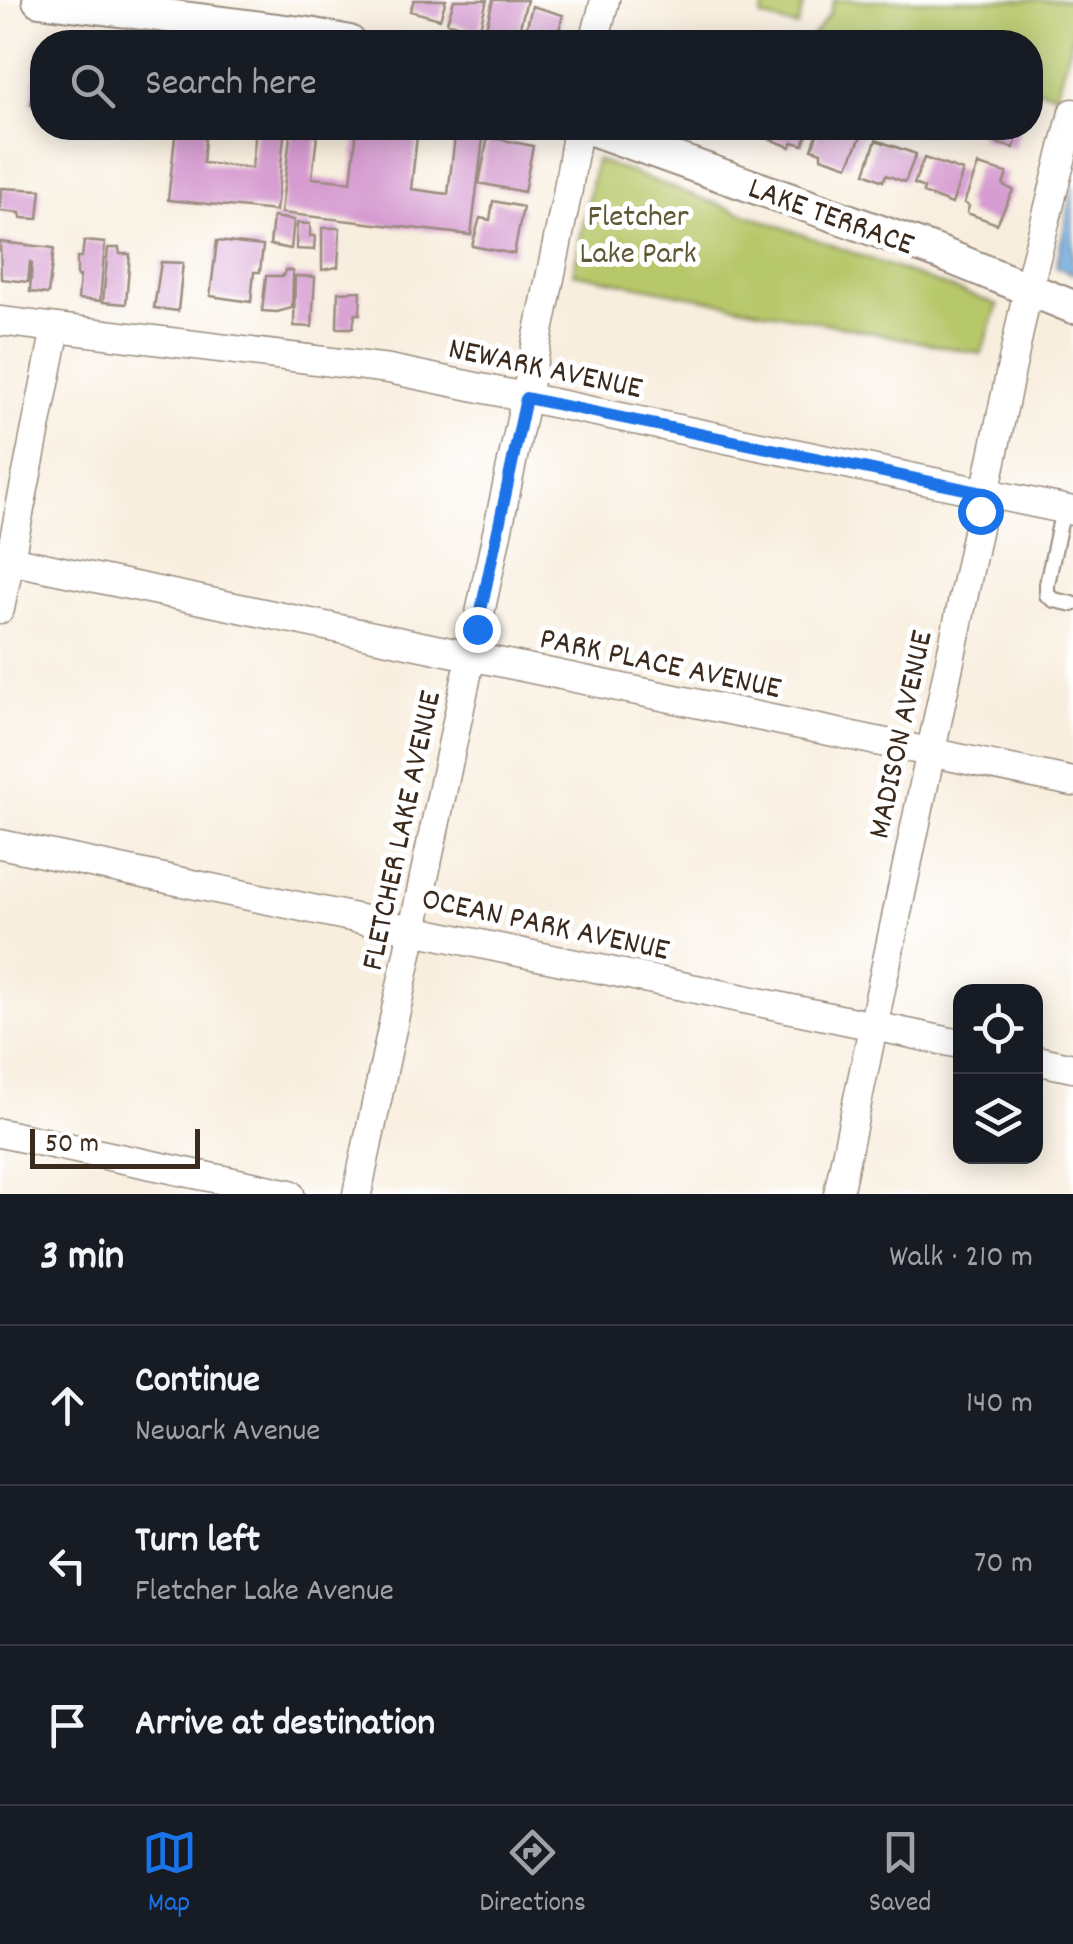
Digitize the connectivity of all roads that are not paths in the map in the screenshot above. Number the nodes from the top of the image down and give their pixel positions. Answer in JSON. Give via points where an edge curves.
{"nodes":[{"id":1,"x":39,"y":0,"type":"edge"},
{"id":2,"x":605,"y":0,"type":"edge"},
{"id":3,"x":278,"y":30,"type":"edge"},
{"id":4,"x":597,"y":30,"type":"edge"},
{"id":5,"x":1073,"y":113,"type":"edge"},
{"id":6,"x":576,"y":140,"type":"edge"},
{"id":7,"x":623,"y":140,"type":"edge"},
{"id":8,"x":1069,"y":144,"type":"edge"},
{"id":9,"x":1028,"y":289,"type":"junction"},
{"id":10,"x":1073,"y":307,"type":"edge"},
{"id":11,"x":0,"y":321,"type":"edge"},
{"id":12,"x":56,"y":328,"type":"junction"},
{"id":13,"x":526,"y":398,"type":"junction"},
{"id":14,"x":984,"y":493,"type":"junction"},
{"id":15,"x":1068,"y":510,"type":"edge"},
{"id":16,"x":5,"y":559,"type":"edge"},
{"id":17,"x":1073,"y":604,"type":"edge"},
{"id":18,"x":0,"y":609,"type":"edge"},
{"id":19,"x":471,"y":657,"type":"junction"},
{"id":20,"x":930,"y":752,"type":"junction"},
{"id":21,"x":1073,"y":782,"type":"edge"},
{"id":22,"x":0,"y":844,"type":"edge"},
{"id":23,"x":414,"y":930,"type":"junction"},
{"id":24,"x":872,"y":1026,"type":"junction"},
{"id":25,"x":953,"y":1043,"type":"edge"},
{"id":26,"x":1043,"y":1062,"type":"edge"},
{"id":27,"x":1073,"y":1068,"type":"edge"},
{"id":28,"x":0,"y":1133,"type":"edge"},
{"id":29,"x":290,"y":1194,"type":"edge"},
{"id":30,"x":357,"y":1194,"type":"edge"},
{"id":31,"x":838,"y":1194,"type":"edge"}],
"edges":[{"from":1,"to":3,"type":"street"},
{"from":2,"to":4,"type":"street"},
{"from":5,"to":8,"type":"street","name":"MADISON AVENUE"},
{"from":6,"to":13,"type":"street","name":"FLETCHER LAKE AVENUE"},
{"from":7,"to":9,"type":"street","name":"LAKE TERRACE"},
{"from":8,"to":9,"type":"street","name":"MADISON AVENUE"},
{"from":9,"to":10,"type":"street","name":"LAKE TERRACE"},
{"from":9,"to":14,"type":"street","name":"MADISON AVENUE"},
{"from":11,"to":12,"type":"street","name":"NEWARK AVENUE"},
{"from":12,"to":13,"type":"street","name":"NEWARK AVENUE","via":[[389,369]]},
{"from":12,"to":16,"type":"street"},
{"from":13,"to":14,"type":"street","name":"NEWARK AVENUE"},
{"from":13,"to":19,"type":"street","name":"FLETCHER LAKE AVENUE"},
{"from":14,"to":15,"type":"street","name":"NEWARK AVENUE"},
{"from":14,"to":20,"type":"street","name":"MADISON AVENUE"},
{"from":15,"to":17,"type":"lane","via":[[1047,584],[1054,600]]},
{"from":16,"to":18,"type":"street"},
{"from":16,"to":19,"type":"street","name":"PARK PLACE AVENUE"},
{"from":19,"to":20,"type":"street","name":"PARK PLACE AVENUE"},
{"from":19,"to":23,"type":"street","name":"FLETCHER LAKE AVENUE"},
{"from":20,"to":21,"type":"street","name":"PARK PLACE AVENUE"},
{"from":20,"to":24,"type":"street","name":"MADISON AVENUE"},
{"from":22,"to":23,"type":"street","name":"OCEAN PARK AVENUE"},
{"from":23,"to":24,"type":"street","name":"OCEAN PARK AVENUE"},
{"from":23,"to":30,"type":"street","name":"FLETCHER LAKE AVENUE"},
{"from":24,"to":25,"type":"street","name":"OCEAN PARK AVENUE"},
{"from":24,"to":31,"type":"street","name":"MADISON AVENUE"},
{"from":26,"to":27,"type":"street"},
{"from":28,"to":29,"type":"street"}]}
